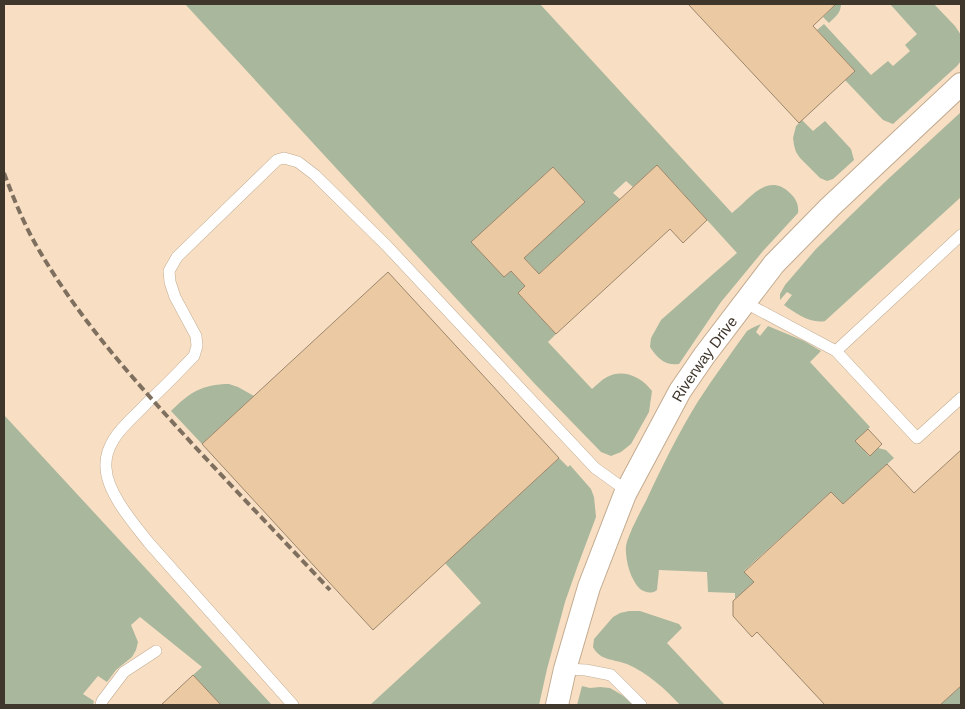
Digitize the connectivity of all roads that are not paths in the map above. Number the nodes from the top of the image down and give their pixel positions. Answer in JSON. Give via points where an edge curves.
{"nodes":[{"id":1,"x":961,"y":84,"type":"edge"},
{"id":2,"x":961,"y":236,"type":"edge"},
{"id":3,"x":744,"y":302,"type":"junction"},
{"id":4,"x":836,"y":351,"type":"junction"},
{"id":5,"x":961,"y":398,"type":"edge"},
{"id":6,"x":627,"y":491,"type":"junction"},
{"id":7,"x":156,"y":650,"type":"dead end"},
{"id":8,"x":565,"y":669,"type":"junction"},
{"id":9,"x":101,"y":705,"type":"edge"},
{"id":10,"x":293,"y":705,"type":"edge"},
{"id":11,"x":557,"y":705,"type":"edge"},
{"id":12,"x":641,"y":705,"type":"edge"}],
"edges":[{"from":1,"to":3,"type":"street","name":"Riverway Drive","via":[[830,207],[774,264]]},
{"from":2,"to":4,"type":"lane"},
{"from":3,"to":4,"type":"lane"},
{"from":3,"to":6,"type":"street","name":"Riverway Drive","via":[[680,391]]},
{"from":4,"to":5,"type":"lane","via":[[917,438]]},
{"from":6,"to":8,"type":"street","name":"Riverway Drive","via":[[591,583]]},
{"from":6,"to":10,"type":"lane","via":[[595,468],[386,245],[315,175],[298,162],[284,158],[277,160],[177,258],[170,271],[170,282],[196,336],[194,356],[121,429],[109,447],[106,468],[117,498],[149,543]]},
{"from":7,"to":9,"type":"lane","via":[[124,672]]},
{"from":8,"to":11,"type":"street","name":"Riverway Drive"},
{"from":8,"to":12,"type":"lane","via":[[611,675]]}]}
